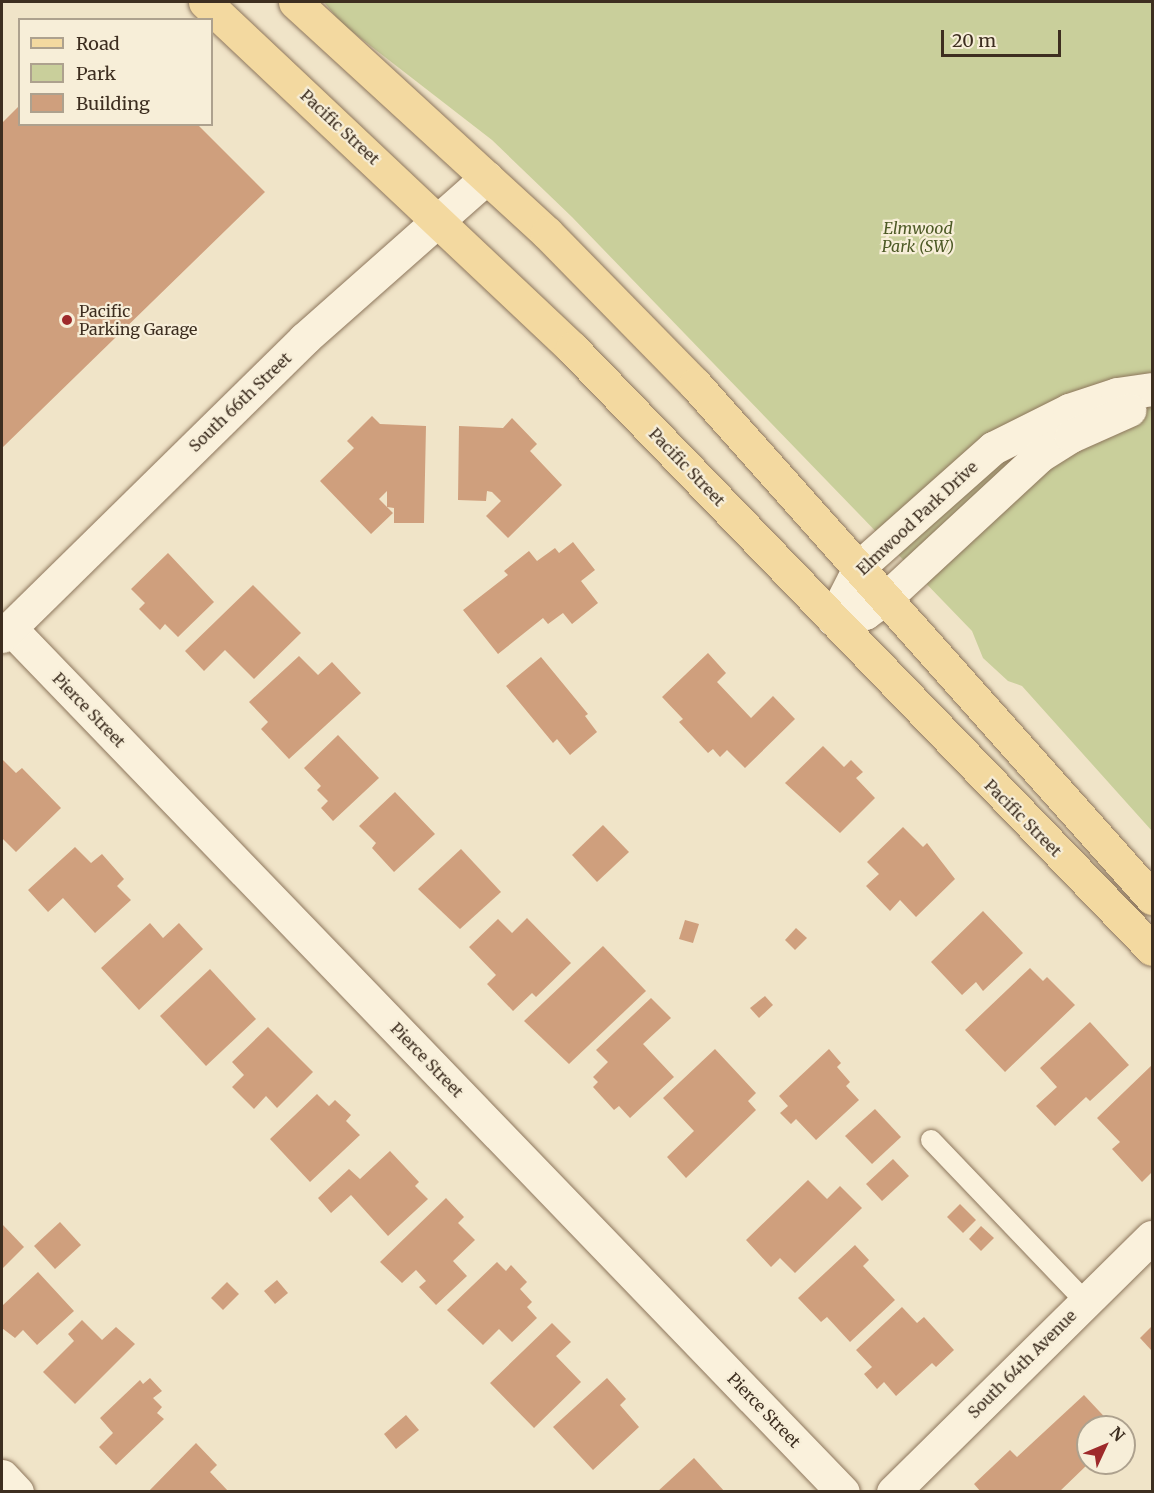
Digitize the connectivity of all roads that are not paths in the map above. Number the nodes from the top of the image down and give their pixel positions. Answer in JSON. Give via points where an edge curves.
{"nodes":[{"id":1,"x":205,"y":2,"type":"edge"},
{"id":2,"x":295,"y":2,"type":"edge"},
{"id":3,"x":487,"y":177,"type":"junction"},
{"id":4,"x":439,"y":220,"type":"junction"},
{"id":5,"x":1152,"y":389,"type":"edge"},
{"id":6,"x":1152,"y":401,"type":"edge"},
{"id":7,"x":860,"y":566,"type":"junction"},
{"id":8,"x":887,"y":597,"type":"junction"},
{"id":9,"x":833,"y":619,"type":"junction"},
{"id":10,"x":6,"y":632,"type":"edge"},
{"id":11,"x":1152,"y":898,"type":"edge"},
{"id":12,"x":1152,"y":949,"type":"edge"},
{"id":13,"x":931,"y":1140,"type":"dead end"},
{"id":14,"x":1152,"y":1238,"type":"edge"},
{"id":15,"x":1085,"y":1301,"type":"junction"},
{"id":16,"x":2,"y":1476,"type":"edge"},
{"id":17,"x":17,"y":1491,"type":"edge"},
{"id":18,"x":843,"y":1491,"type":"edge"},
{"id":19,"x":893,"y":1491,"type":"edge"}],
"edges":[{"from":1,"to":4,"type":"main road","name":"Pacific Street"},
{"from":2,"to":3,"type":"main road"},
{"from":3,"to":4,"type":"street","name":"South 66th Street"},
{"from":3,"to":7,"type":"main road","via":[[695,384]]},
{"from":4,"to":9,"type":"main road","name":"Pacific Street","via":[[572,348]]},
{"from":4,"to":10,"type":"street","name":"South 66th Street","via":[[304,339]]},
{"from":5,"to":7,"type":"street","name":"Elmwood Park Drive","via":[[1117,394],[1069,410],[993,448]]},
{"from":6,"to":8,"type":"street","via":[[1071,436],[1039,456]]},
{"from":7,"to":8,"type":"main road"},
{"from":7,"to":9,"type":"street","name":"Elmwood Park Drive"},
{"from":8,"to":9,"type":"street","via":[[865,613]]},
{"from":8,"to":11,"type":"main road"},
{"from":9,"to":12,"type":"main road","name":"Pacific Street"},
{"from":10,"to":18,"type":"street","name":"Pierce Street"},
{"from":13,"to":15,"type":"lane"},
{"from":14,"to":15,"type":"street","name":"South 64th Avenue"},
{"from":15,"to":19,"type":"street","name":"South 64th Avenue"},
{"from":16,"to":17,"type":"street"}]}
